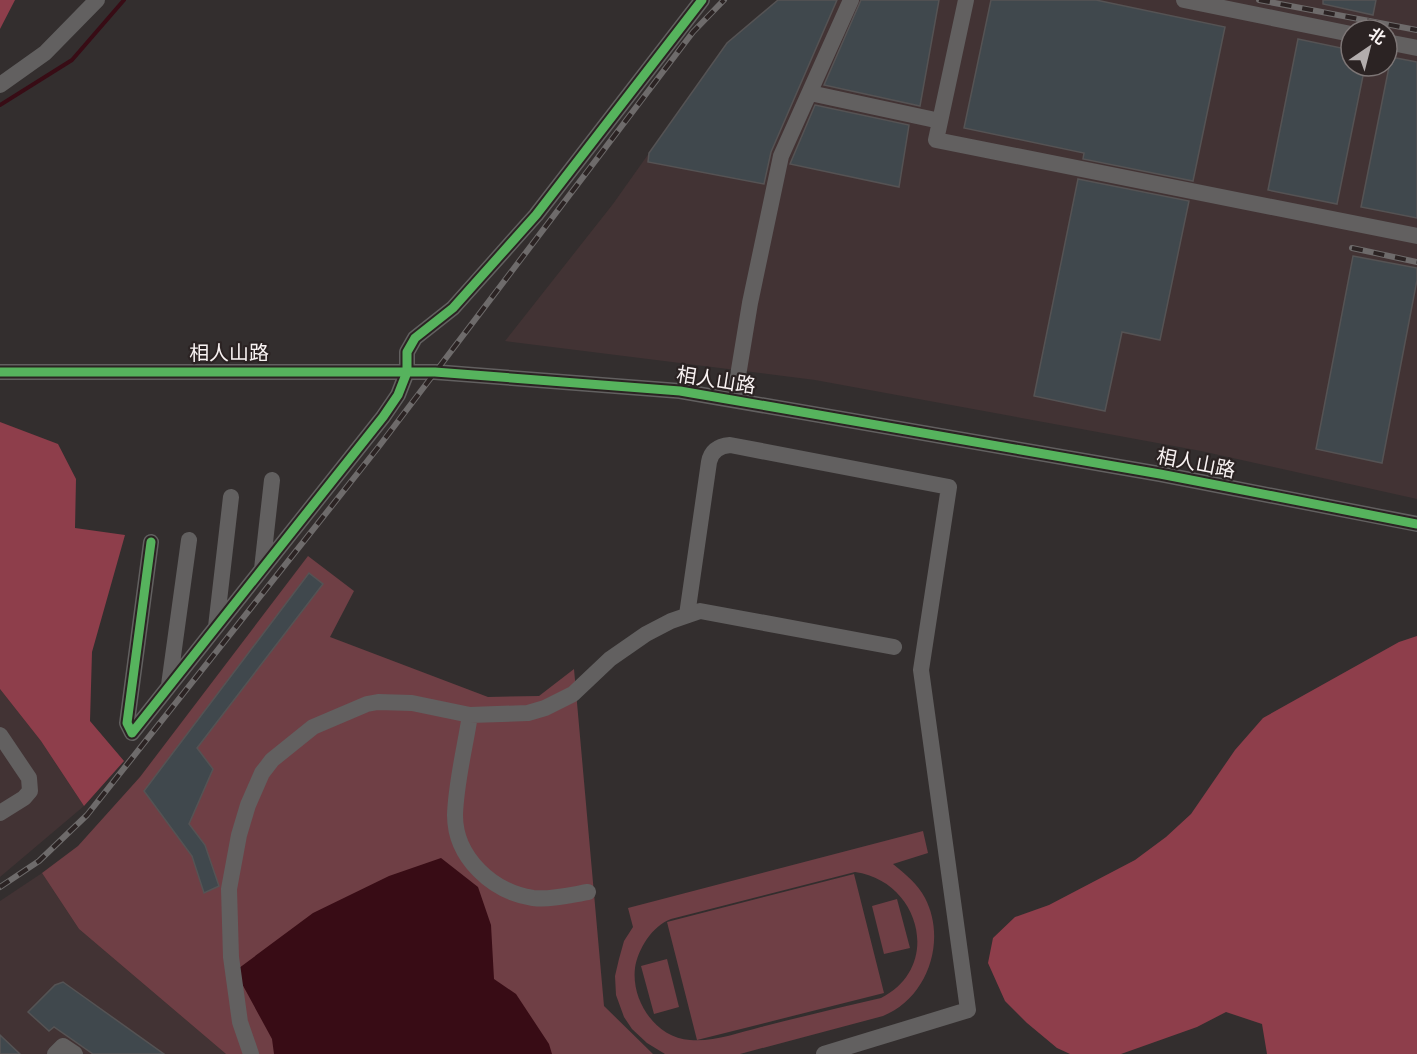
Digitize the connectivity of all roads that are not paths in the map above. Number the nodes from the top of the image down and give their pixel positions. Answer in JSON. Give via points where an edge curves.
{"nodes":[{"id":1,"x":97,"y":0,"type":"edge"},
{"id":2,"x":702,"y":0,"type":"edge"},
{"id":3,"x":851,"y":0,"type":"edge"},
{"id":4,"x":966,"y":0,"type":"edge"},
{"id":5,"x":1184,"y":0,"type":"edge"},
{"id":6,"x":1339,"y":32,"type":"edge"},
{"id":7,"x":1399,"y":44,"type":"edge"},
{"id":8,"x":1417,"y":48,"type":"edge"},
{"id":9,"x":0,"y":85,"type":"edge"},
{"id":10,"x":810,"y":93,"type":"junction"},
{"id":11,"x":940,"y":122,"type":"junction"},
{"id":12,"x":1417,"y":236,"type":"edge"},
{"id":13,"x":0,"y":372,"type":"edge"},
{"id":14,"x":406,"y":372,"type":"junction"},
{"id":15,"x":734,"y":400,"type":"junction"},
{"id":16,"x":272,"y":480,"type":"dead end"},
{"id":17,"x":231,"y":497,"type":"dead end"},
{"id":18,"x":1417,"y":524,"type":"edge"},
{"id":19,"x":189,"y":540,"type":"dead end"},
{"id":20,"x":151,"y":542,"type":"dead end"},
{"id":21,"x":262,"y":570,"type":"junction"},
{"id":22,"x":687,"y":615,"type":"junction"},
{"id":23,"x":216,"y":628,"type":"junction"},
{"id":24,"x":894,"y":647,"type":"dead end"},
{"id":25,"x":169,"y":687,"type":"junction"},
{"id":26,"x":470,"y":715,"type":"junction"},
{"id":27,"x":0,"y":735,"type":"edge"},
{"id":28,"x":0,"y":813,"type":"edge"},
{"id":29,"x":588,"y":892,"type":"dead end"},
{"id":30,"x":55,"y":1054,"type":"edge"},
{"id":31,"x":75,"y":1054,"type":"edge"},
{"id":32,"x":251,"y":1054,"type":"edge"},
{"id":33,"x":824,"y":1054,"type":"edge"}],
"edges":[{"from":1,"to":9,"type":"street","via":[[45,53]]},
{"from":2,"to":14,"type":"street","via":[[536,215],[453,308],[416,338],[407,352]]},
{"from":3,"to":10,"type":"street"},
{"from":4,"to":11,"type":"street"},
{"from":5,"to":6,"type":"street"},
{"from":7,"to":8,"type":"street"},
{"from":10,"to":11,"type":"street"},
{"from":10,"to":15,"type":"street","via":[[782,156],[750,303]]},
{"from":11,"to":12,"type":"street","via":[[936,140]]},
{"from":13,"to":14,"type":"street","name":"相人山路"},
{"from":14,"to":15,"type":"street","name":"相人山路","via":[[680,391]]},
{"from":14,"to":21,"type":"street","via":[[398,395],[383,417]]},
{"from":15,"to":18,"type":"street","name":"相人山路","via":[[1160,474]]},
{"from":16,"to":21,"type":"street"},
{"from":17,"to":23,"type":"street"},
{"from":19,"to":25,"type":"street"},
{"from":20,"to":25,"type":"street","via":[[127,723],[132,733]]},
{"from":21,"to":23,"type":"street"},
{"from":22,"to":24,"type":"street","via":[[700,611]]},
{"from":22,"to":26,"type":"street","via":[[646,634],[610,659],[573,694],[545,708],[528,713]]},
{"from":22,"to":33,"type":"street","via":[[708,462],[721,447],[730,445],[949,487],[921,669],[968,1010]]},
{"from":23,"to":25,"type":"street"},
{"from":26,"to":29,"type":"street","via":[[455,816],[468,858],[489,879],[518,894],[550,898]]},
{"from":26,"to":32,"type":"street","via":[[412,703],[367,704],[313,727],[278,754],[262,773],[239,835],[229,889],[231,957],[240,1022]]},
{"from":27,"to":28,"type":"street","via":[[29,778],[30,791]]},
{"from":30,"to":31,"type":"street","via":[[63,1046]]}]}
